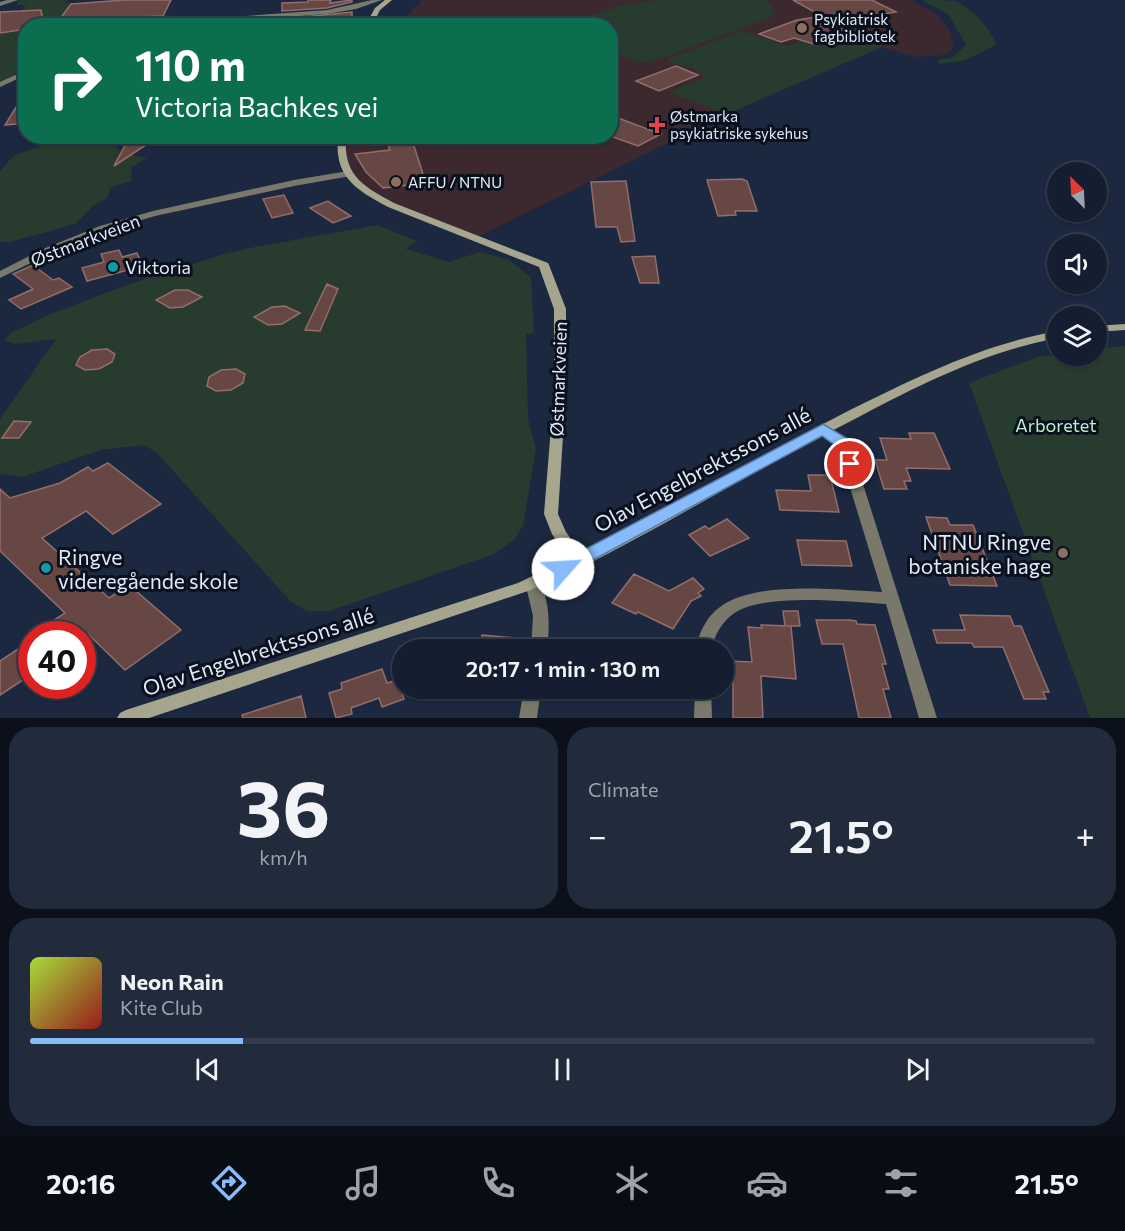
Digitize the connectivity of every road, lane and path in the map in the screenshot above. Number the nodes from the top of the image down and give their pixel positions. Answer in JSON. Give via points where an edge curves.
{"nodes":[{"id":1,"x":15,"y":0,"type":"edge"},
{"id":2,"x":380,"y":0,"type":"edge"},
{"id":3,"x":389,"y":0,"type":"edge"},
{"id":4,"x":0,"y":4,"type":"edge"},
{"id":5,"x":218,"y":18,"type":"edge"},
{"id":6,"x":372,"y":18,"type":"edge"},
{"id":7,"x":18,"y":76,"type":"edge"},
{"id":8,"x":0,"y":85,"type":"edge"},
{"id":9,"x":341,"y":144,"type":"edge"},
{"id":10,"x":348,"y":174,"type":"junction"},
{"id":11,"x":0,"y":275,"type":"edge"},
{"id":12,"x":1125,"y":327,"type":"edge"},
{"id":13,"x":1107,"y":328,"type":"edge"},
{"id":14,"x":1047,"y":336,"type":"edge"},
{"id":15,"x":823,"y":429,"type":"junction"},
{"id":16,"x":579,"y":562,"type":"junction"},
{"id":17,"x":533,"y":582,"type":"junction"},
{"id":18,"x":892,"y":598,"type":"junction"},
{"id":19,"x":541,"y":639,"type":"edge"},
{"id":20,"x":707,"y":639,"type":"edge"},
{"id":21,"x":531,"y":699,"type":"edge"},
{"id":22,"x":703,"y":699,"type":"edge"},
{"id":23,"x":126,"y":718,"type":"edge"},
{"id":24,"x":528,"y":718,"type":"edge"},
{"id":25,"x":703,"y":718,"type":"edge"},
{"id":26,"x":928,"y":718,"type":"edge"}],
"edges":[{"from":1,"to":4,"type":"street"},
{"from":2,"to":5,"type":"street","via":[[322,13]]},
{"from":3,"to":6,"type":"street"},
{"from":7,"to":8,"type":"street"},
{"from":9,"to":10,"type":"street","via":[[340,161]]},
{"from":10,"to":11,"type":"street","name":"Østmarkveien","via":[[143,216],[47,251]]},
{"from":10,"to":16,"type":"street","name":"Østmarkveien","via":[[368,193],[391,205],[544,265],[560,309],[560,390],[551,514],[559,534]]},
{"from":12,"to":13,"type":"street"},
{"from":14,"to":15,"type":"street","name":"Olav Engelbrektssons allé","via":[[1003,346],[956,363]]},
{"from":15,"to":16,"type":"street","name":"Olav Engelbrektssons allé"},
{"from":15,"to":18,"type":"street","via":[[843,443]]},
{"from":16,"to":17,"type":"street","name":"Olav Engelbrektssons allé"},
{"from":17,"to":19,"type":"street","via":[[540,605]]},
{"from":17,"to":23,"type":"street","name":"Olav Engelbrektssons allé"},
{"from":18,"to":20,"type":"street","via":[[767,596],[736,604],[712,623]]},
{"from":18,"to":26,"type":"street"},
{"from":21,"to":24,"type":"street"},
{"from":22,"to":25,"type":"street"}]}
